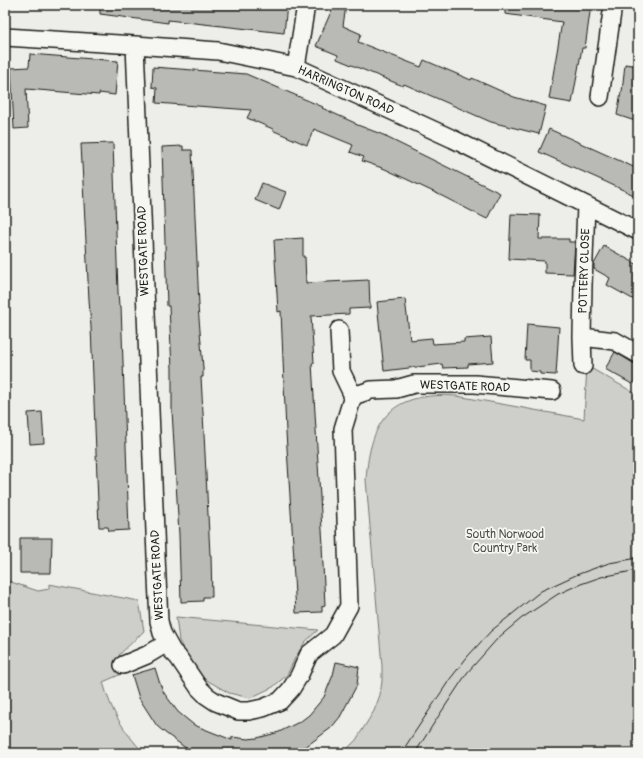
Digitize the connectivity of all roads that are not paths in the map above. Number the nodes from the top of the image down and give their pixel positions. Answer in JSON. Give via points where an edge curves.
{"nodes":[{"id":1,"x":306,"y":5,"type":"edge"},
{"id":2,"x":613,"y":5,"type":"edge"},
{"id":3,"x":5,"y":37,"type":"edge"},
{"id":4,"x":135,"y":45,"type":"junction"},
{"id":5,"x":296,"y":67,"type":"junction"},
{"id":6,"x":600,"y":97,"type":"dead end"},
{"id":7,"x":586,"y":204,"type":"junction"},
{"id":8,"x":638,"y":231,"type":"edge"},
{"id":9,"x":339,"y":330,"type":"dead end"},
{"id":10,"x":582,"y":337,"type":"junction"},
{"id":11,"x":638,"y":354,"type":"edge"},
{"id":12,"x":583,"y":366,"type":"dead end"},
{"id":13,"x":552,"y":391,"type":"dead end"},
{"id":14,"x":353,"y":396,"type":"junction"},
{"id":15,"x":167,"y":643,"type":"junction"},
{"id":16,"x":123,"y":665,"type":"dead end"}],
"edges":[{"from":1,"to":5,"type":"street"},
{"from":2,"to":6,"type":"street"},
{"from":3,"to":4,"type":"street","name":"HARRINGTON ROAD"},
{"from":4,"to":5,"type":"street","name":"HARRINGTON ROAD","via":[[218,51]]},
{"from":4,"to":15,"type":"street","name":"WESTGATE ROAD","via":[[159,621]]},
{"from":5,"to":7,"type":"street","name":"HARRINGTON ROAD"},
{"from":7,"to":8,"type":"street","name":"HARRINGTON ROAD"},
{"from":7,"to":10,"type":"street","name":"POTTERY CLOSE"},
{"from":9,"to":14,"type":"street","via":[[341,371]]},
{"from":10,"to":11,"type":"street","via":[[615,341]]},
{"from":10,"to":12,"type":"street","name":"POTTERY CLOSE"},
{"from":13,"to":14,"type":"street","name":"WESTGATE ROAD","via":[[475,384],[414,384],[396,389],[371,390]]},
{"from":14,"to":15,"type":"street","name":"WESTGATE ROAD","via":[[342,429],[349,606],[333,635],[309,654],[291,690],[280,701],[249,711],[238,711],[208,696],[199,688]]},
{"from":15,"to":16,"type":"street"}]}
